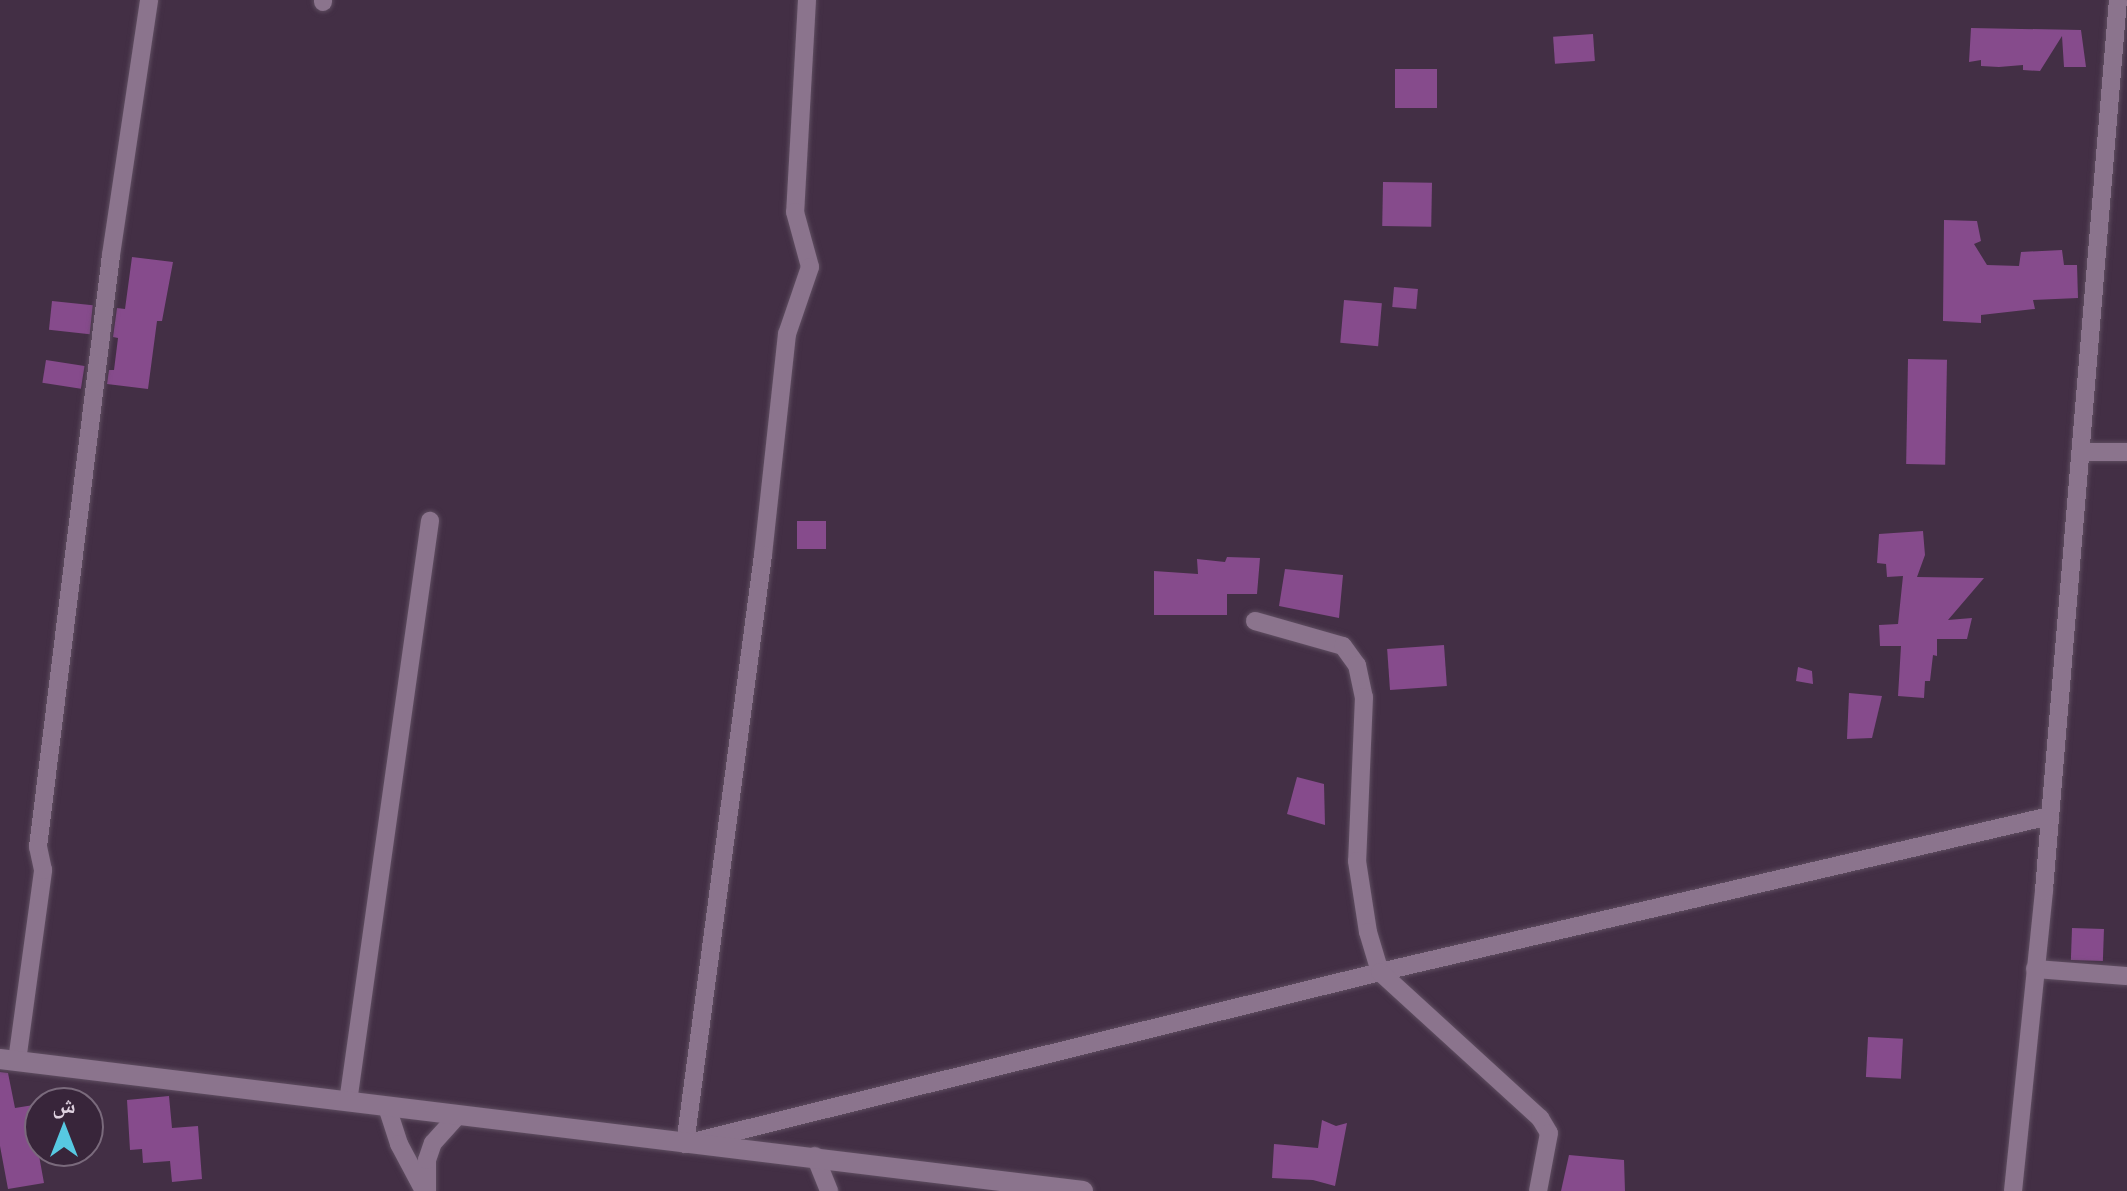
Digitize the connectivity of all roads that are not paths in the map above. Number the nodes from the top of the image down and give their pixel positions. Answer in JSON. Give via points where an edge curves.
{"nodes":[{"id":1,"x":149,"y":0,"type":"edge"},
{"id":2,"x":807,"y":0,"type":"edge"},
{"id":3,"x":2121,"y":6,"type":"edge"},
{"id":4,"x":2082,"y":452,"type":"junction"},
{"id":5,"x":2127,"y":452,"type":"edge"},
{"id":6,"x":430,"y":521,"type":"dead end"},
{"id":7,"x":1255,"y":621,"type":"dead end"},
{"id":8,"x":2050,"y":816,"type":"junction"},
{"id":9,"x":2035,"y":969,"type":"junction"},
{"id":10,"x":1380,"y":972,"type":"junction"},
{"id":11,"x":2127,"y":976,"type":"edge"},
{"id":12,"x":9,"y":1060,"type":"edge"},
{"id":13,"x":348,"y":1102,"type":"junction"},
{"id":14,"x":387,"y":1107,"type":"junction"},
{"id":15,"x":457,"y":1116,"type":"junction"},
{"id":16,"x":685,"y":1144,"type":"junction"},
{"id":17,"x":815,"y":1156,"type":"junction"},
{"id":18,"x":425,"y":1191,"type":"edge"},
{"id":19,"x":829,"y":1191,"type":"edge"},
{"id":20,"x":1083,"y":1191,"type":"edge"},
{"id":21,"x":1538,"y":1191,"type":"edge"},
{"id":22,"x":2013,"y":1191,"type":"edge"}],
"edges":[{"from":1,"to":12,"type":"street","via":[[111,255],[38,847],[43,870]]},
{"from":2,"to":16,"type":"street","via":[[795,212],[810,267],[787,334]]},
{"from":3,"to":4,"type":"street"},
{"from":4,"to":5,"type":"street"},
{"from":4,"to":8,"type":"street"},
{"from":6,"to":13,"type":"street"},
{"from":7,"to":10,"type":"street","via":[[1343,646],[1357,665],[1364,697],[1357,861]]},
{"from":8,"to":9,"type":"street"},
{"from":8,"to":10,"type":"street"},
{"from":9,"to":11,"type":"street"},
{"from":9,"to":22,"type":"street"},
{"from":10,"to":16,"type":"street"},
{"from":10,"to":21,"type":"street","via":[[1540,1118],[1549,1133]]},
{"from":12,"to":13,"type":"street"},
{"from":13,"to":14,"type":"street"},
{"from":14,"to":15,"type":"street"},
{"from":14,"to":18,"type":"street","via":[[399,1144]]},
{"from":15,"to":16,"type":"street"},
{"from":15,"to":18,"type":"street","via":[[433,1143]]},
{"from":16,"to":17,"type":"street"},
{"from":17,"to":19,"type":"street"},
{"from":17,"to":20,"type":"street"}]}
